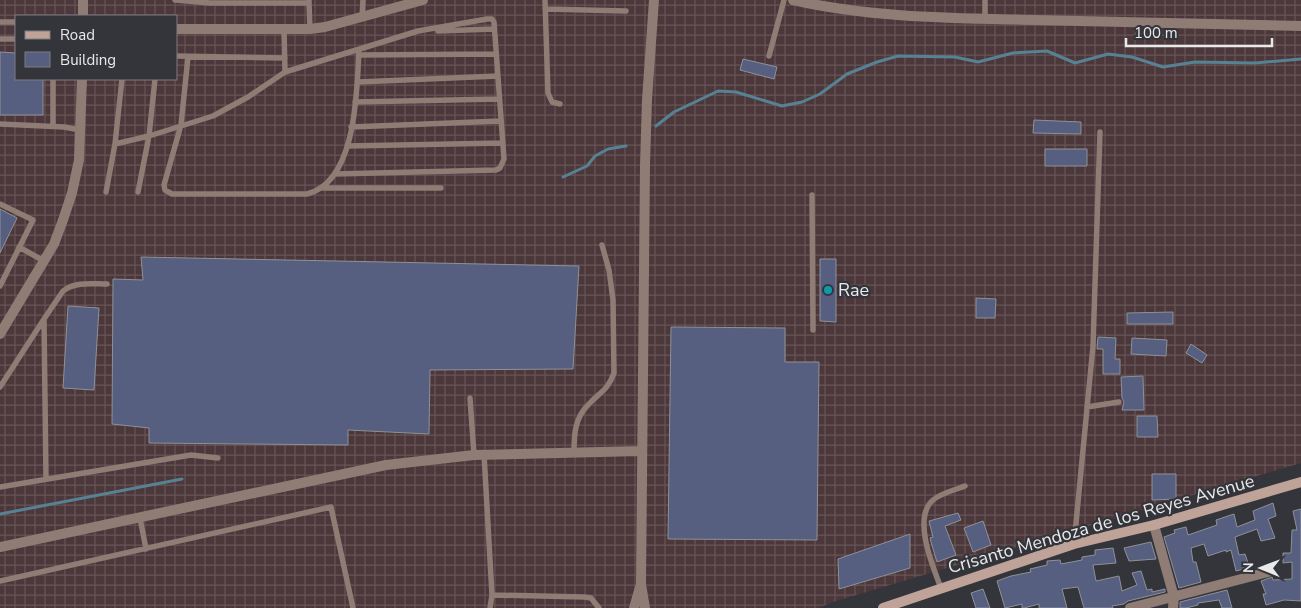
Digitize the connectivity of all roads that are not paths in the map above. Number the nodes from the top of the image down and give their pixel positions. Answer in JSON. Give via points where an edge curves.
{"nodes":[{"id":1,"x":84,"y":0,"type":"edge"},
{"id":2,"x":175,"y":0,"type":"edge"},
{"id":3,"x":363,"y":0,"type":"edge"},
{"id":4,"x":423,"y":0,"type":"edge"},
{"id":5,"x":545,"y":0,"type":"edge"},
{"id":6,"x":654,"y":0,"type":"edge"},
{"id":7,"x":784,"y":0,"type":"edge"},
{"id":8,"x":792,"y":0,"type":"edge"},
{"id":9,"x":985,"y":0,"type":"edge"},
{"id":10,"x":309,"y":1,"type":"edge"},
{"id":11,"x":213,"y":2,"type":"edge"},
{"id":12,"x":545,"y":9,"type":"junction"},
{"id":13,"x":626,"y":11,"type":"dead end"},
{"id":14,"x":83,"y":15,"type":"edge"},
{"id":15,"x":362,"y":18,"type":"junction"},
{"id":16,"x":985,"y":19,"type":"junction"},
{"id":17,"x":0,"y":22,"type":"edge"},
{"id":18,"x":15,"y":22,"type":"edge"},
{"id":19,"x":1301,"y":26,"type":"edge"},
{"id":20,"x":178,"y":29,"type":"edge"},
{"id":21,"x":284,"y":29,"type":"junction"},
{"id":22,"x":310,"y":29,"type":"junction"},
{"id":23,"x":494,"y":30,"type":"junction"},
{"id":24,"x":418,"y":31,"type":"junction"},
{"id":25,"x":0,"y":39,"type":"edge"},
{"id":26,"x":15,"y":39,"type":"edge"},
{"id":27,"x":359,"y":52,"type":"junction"},
{"id":28,"x":496,"y":54,"type":"junction"},
{"id":29,"x":178,"y":56,"type":"edge"},
{"id":30,"x":188,"y":56,"type":"junction"},
{"id":31,"x":769,"y":56,"type":"dead end"},
{"id":32,"x":285,"y":58,"type":"junction"},
{"id":33,"x":285,"y":72,"type":"junction"},
{"id":34,"x":498,"y":76,"type":"junction"},
{"id":35,"x":53,"y":80,"type":"edge"},
{"id":36,"x":82,"y":80,"type":"edge"},
{"id":37,"x":122,"y":80,"type":"edge"},
{"id":38,"x":155,"y":80,"type":"edge"},
{"id":39,"x":358,"y":82,"type":"junction"},
{"id":40,"x":499,"y":98,"type":"junction"},
{"id":41,"x":355,"y":102,"type":"junction"},
{"id":42,"x":560,"y":104,"type":"dead end"},
{"id":43,"x":501,"y":121,"type":"junction"},
{"id":44,"x":0,"y":124,"type":"edge"},
{"id":45,"x":181,"y":125,"type":"junction"},
{"id":46,"x":53,"y":126,"type":"junction"},
{"id":47,"x":351,"y":127,"type":"junction"},
{"id":48,"x":80,"y":130,"type":"junction"},
{"id":49,"x":1100,"y":132,"type":"dead end"},
{"id":50,"x":149,"y":136,"type":"junction"},
{"id":51,"x":503,"y":143,"type":"junction"},
{"id":52,"x":115,"y":144,"type":"junction"},
{"id":53,"x":347,"y":146,"type":"junction"},
{"id":54,"x":335,"y":174,"type":"junction"},
{"id":55,"x":321,"y":188,"type":"junction"},
{"id":56,"x":441,"y":188,"type":"dead end"},
{"id":57,"x":106,"y":192,"type":"dead end"},
{"id":58,"x":138,"y":192,"type":"dead end"},
{"id":59,"x":812,"y":195,"type":"dead end"},
{"id":60,"x":0,"y":204,"type":"edge"},
{"id":61,"x":602,"y":245,"type":"dead end"},
{"id":62,"x":19,"y":247,"type":"junction"},
{"id":63,"x":44,"y":261,"type":"junction"},
{"id":64,"x":108,"y":284,"type":"dead end"},
{"id":65,"x":0,"y":286,"type":"edge"},
{"id":66,"x":44,"y":319,"type":"junction"},
{"id":67,"x":1,"y":329,"type":"edge"},
{"id":68,"x":812,"y":330,"type":"dead end"},
{"id":69,"x":0,"y":387,"type":"edge"},
{"id":70,"x":470,"y":398,"type":"dead end"},
{"id":71,"x":1119,"y":402,"type":"dead end"},
{"id":72,"x":1087,"y":407,"type":"junction"},
{"id":73,"x":641,"y":451,"type":"junction"},
{"id":74,"x":574,"y":452,"type":"junction"},
{"id":75,"x":474,"y":454,"type":"junction"},
{"id":76,"x":484,"y":454,"type":"junction"},
{"id":77,"x":218,"y":458,"type":"dead end"},
{"id":78,"x":46,"y":479,"type":"junction"},
{"id":79,"x":1301,"y":482,"type":"edge"},
{"id":80,"x":965,"y":486,"type":"dead end"},
{"id":81,"x":0,"y":487,"type":"edge"},
{"id":82,"x":140,"y":518,"type":"junction"},
{"id":83,"x":1154,"y":525,"type":"junction"},
{"id":84,"x":1074,"y":544,"type":"junction"},
{"id":85,"x":0,"y":546,"type":"edge"},
{"id":86,"x":146,"y":549,"type":"junction"},
{"id":87,"x":1268,"y":572,"type":"dead end"},
{"id":88,"x":0,"y":582,"type":"edge"},
{"id":89,"x":641,"y":584,"type":"junction"},
{"id":90,"x":941,"y":588,"type":"junction"},
{"id":91,"x":492,"y":595,"type":"junction"},
{"id":92,"x":1173,"y":603,"type":"edge"},
{"id":93,"x":353,"y":608,"type":"edge"},
{"id":94,"x":490,"y":608,"type":"edge"},
{"id":95,"x":599,"y":608,"type":"edge"},
{"id":96,"x":634,"y":608,"type":"edge"},
{"id":97,"x":644,"y":608,"type":"edge"},
{"id":98,"x":883,"y":608,"type":"edge"},
{"id":99,"x":1130,"y":608,"type":"edge"}],
"edges":[{"from":1,"to":14,"type":"street"},
{"from":2,"to":11,"type":"lane"},
{"from":3,"to":15,"type":"lane"},
{"from":4,"to":15,"type":"street"},
{"from":5,"to":12,"type":"lane"},
{"from":6,"to":73,"type":"street","via":[[645,165]]},
{"from":7,"to":31,"type":"lane"},
{"from":8,"to":16,"type":"street","via":[[887,14]]},
{"from":9,"to":16,"type":"lane"},
{"from":10,"to":11,"type":"lane"},
{"from":10,"to":22,"type":"lane"},
{"from":12,"to":13,"type":"lane"},
{"from":12,"to":42,"type":"lane","via":[[548,93],[552,102]]},
{"from":15,"to":22,"type":"street"},
{"from":16,"to":19,"type":"street"},
{"from":17,"to":18,"type":"lane"},
{"from":20,"to":21,"type":"street"},
{"from":21,"to":22,"type":"street"},
{"from":21,"to":32,"type":"lane"},
{"from":23,"to":24,"type":"lane"},
{"from":23,"to":24,"type":"lane","via":[[494,22],[488,19]]},
{"from":23,"to":28,"type":"lane"},
{"from":24,"to":27,"type":"lane"},
{"from":25,"to":26,"type":"lane"},
{"from":27,"to":28,"type":"lane"},
{"from":27,"to":33,"type":"lane"},
{"from":27,"to":39,"type":"lane"},
{"from":28,"to":34,"type":"lane"},
{"from":29,"to":30,"type":"lane"},
{"from":30,"to":32,"type":"lane"},
{"from":30,"to":45,"type":"lane"},
{"from":32,"to":33,"type":"lane"},
{"from":33,"to":45,"type":"lane","via":[[248,98],[213,116]]},
{"from":34,"to":39,"type":"lane"},
{"from":34,"to":40,"type":"lane"},
{"from":35,"to":46,"type":"lane"},
{"from":36,"to":48,"type":"street"},
{"from":37,"to":52,"type":"lane"},
{"from":38,"to":50,"type":"lane"},
{"from":39,"to":41,"type":"lane"},
{"from":40,"to":41,"type":"lane"},
{"from":40,"to":43,"type":"lane"},
{"from":41,"to":47,"type":"lane"},
{"from":43,"to":47,"type":"lane"},
{"from":43,"to":51,"type":"lane"},
{"from":44,"to":46,"type":"lane"},
{"from":45,"to":50,"type":"lane"},
{"from":45,"to":55,"type":"lane","via":[[164,185],[168,193],[307,194]]},
{"from":46,"to":48,"type":"lane"},
{"from":47,"to":53,"type":"lane"},
{"from":48,"to":63,"type":"street","via":[[80,160],[72,193],[54,244]]},
{"from":49,"to":72,"type":"lane","via":[[1093,346]]},
{"from":50,"to":52,"type":"lane"},
{"from":50,"to":58,"type":"lane"},
{"from":51,"to":53,"type":"lane"},
{"from":51,"to":54,"type":"lane","via":[[503,164],[496,170]]},
{"from":52,"to":57,"type":"lane"},
{"from":53,"to":54,"type":"lane"},
{"from":54,"to":55,"type":"lane"},
{"from":55,"to":56,"type":"lane"},
{"from":59,"to":68,"type":"lane"},
{"from":60,"to":62,"type":"lane","via":[[32,220]]},
{"from":61,"to":74,"type":"lane","via":[[613,300],[614,373],[604,391],[588,404],[581,415],[575,430]]},
{"from":62,"to":63,"type":"lane"},
{"from":62,"to":65,"type":"lane"},
{"from":63,"to":67,"type":"street"},
{"from":64,"to":66,"type":"lane","via":[[67,288]]},
{"from":66,"to":69,"type":"lane"},
{"from":66,"to":78,"type":"lane"},
{"from":70,"to":75,"type":"lane"},
{"from":71,"to":72,"type":"lane"},
{"from":72,"to":84,"type":"lane"},
{"from":73,"to":74,"type":"street"},
{"from":73,"to":89,"type":"street"},
{"from":74,"to":76,"type":"street"},
{"from":75,"to":76,"type":"street"},
{"from":75,"to":82,"type":"street","via":[[386,465]]},
{"from":76,"to":91,"type":"lane"},
{"from":77,"to":78,"type":"lane","via":[[191,455]]},
{"from":78,"to":81,"type":"lane"},
{"from":79,"to":83,"type":"main road","name":"Crisanto Mendoza de los Reyes Avenue"},
{"from":80,"to":90,"type":"lane","via":[[934,499],[925,516],[925,537]]},
{"from":82,"to":85,"type":"street"},
{"from":82,"to":86,"type":"lane"},
{"from":83,"to":84,"type":"main road","name":"Crisanto Mendoza de los Reyes Avenue"},
{"from":83,"to":92,"type":"street"},
{"from":84,"to":90,"type":"main road","name":"Crisanto Mendoza de los Reyes Avenue"},
{"from":86,"to":88,"type":"lane"},
{"from":86,"to":93,"type":"lane","via":[[331,507]]},
{"from":87,"to":92,"type":"street"},
{"from":89,"to":96,"type":"street"},
{"from":89,"to":97,"type":"street"},
{"from":90,"to":98,"type":"main road","name":"Crisanto Mendoza de los Reyes Avenue"},
{"from":91,"to":94,"type":"lane"},
{"from":91,"to":95,"type":"lane","via":[[584,597],[591,598]]},
{"from":92,"to":99,"type":"street"}]}
